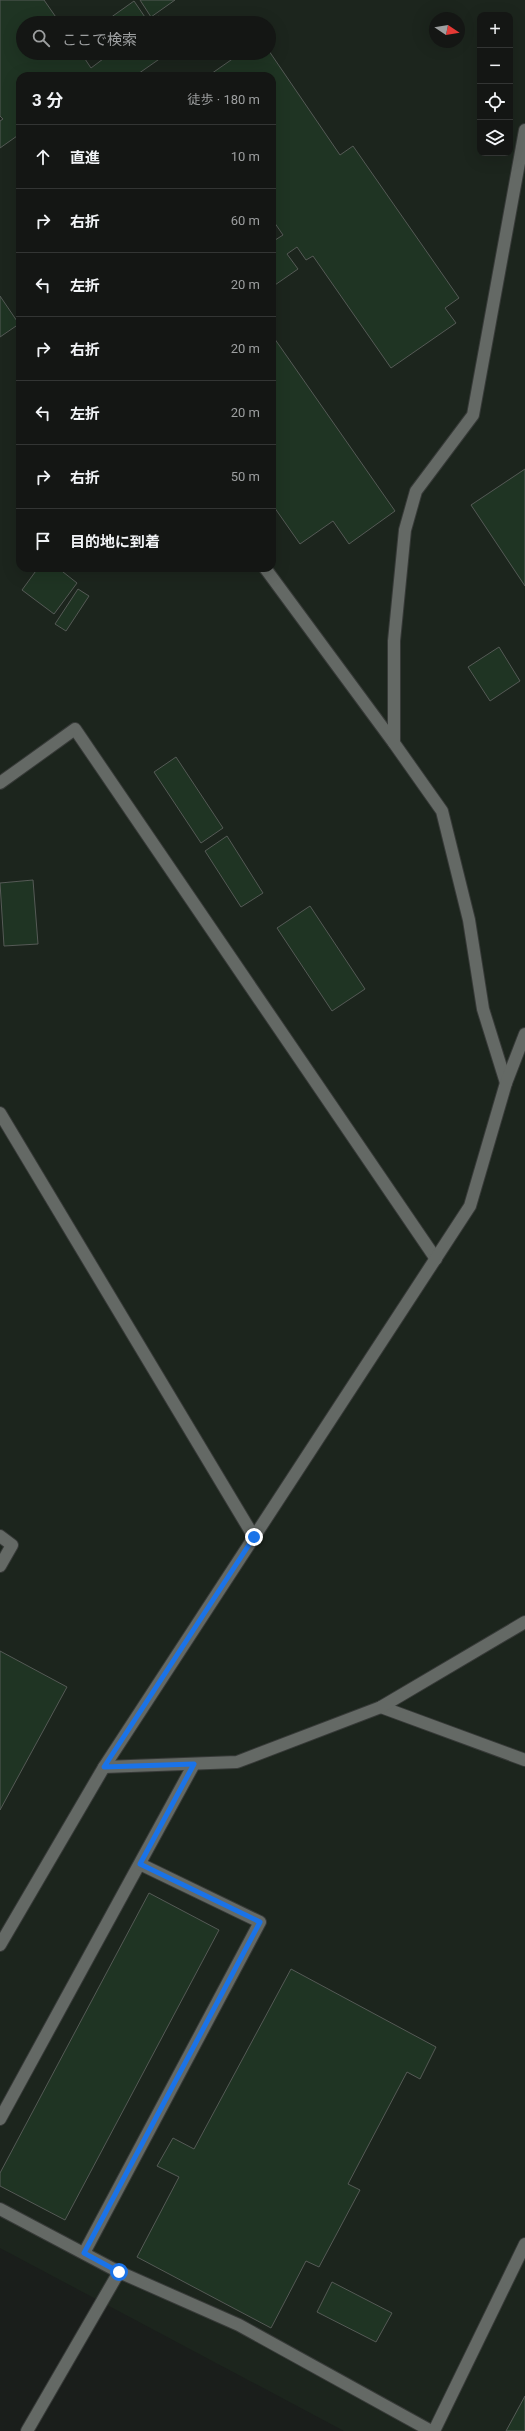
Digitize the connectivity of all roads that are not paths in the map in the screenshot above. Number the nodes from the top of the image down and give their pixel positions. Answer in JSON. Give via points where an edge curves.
{"nodes":[{"id":1,"x":525,"y":130,"type":"edge"},
{"id":2,"x":267,"y":572,"type":"edge"},
{"id":3,"x":394,"y":743,"type":"junction"},
{"id":4,"x":0,"y":783,"type":"edge"},
{"id":5,"x":524,"y":1041,"type":"edge"},
{"id":6,"x":506,"y":1083,"type":"junction"},
{"id":7,"x":0,"y":1113,"type":"edge"},
{"id":8,"x":436,"y":1259,"type":"junction"},
{"id":9,"x":0,"y":1536,"type":"edge"},
{"id":10,"x":254,"y":1537,"type":"junction"},
{"id":11,"x":0,"y":1566,"type":"edge"},
{"id":12,"x":525,"y":1622,"type":"edge"},
{"id":13,"x":381,"y":1707,"type":"junction"},
{"id":14,"x":525,"y":1760,"type":"edge"},
{"id":15,"x":194,"y":1764,"type":"junction"},
{"id":16,"x":104,"y":1767,"type":"junction"},
{"id":17,"x":140,"y":1864,"type":"junction"},
{"id":18,"x":0,"y":1945,"type":"edge"},
{"id":19,"x":0,"y":2119,"type":"edge"},
{"id":20,"x":0,"y":2209,"type":"edge"},
{"id":21,"x":525,"y":2244,"type":"edge"},
{"id":22,"x":84,"y":2253,"type":"junction"},
{"id":23,"x":119,"y":2272,"type":"junction"},
{"id":24,"x":27,"y":2431,"type":"edge"},
{"id":25,"x":431,"y":2431,"type":"edge"},
{"id":26,"x":434,"y":2431,"type":"edge"}],
"edges":[{"from":1,"to":3,"type":"lane","via":[[473,415],[416,491],[405,530],[394,641]]},
{"from":2,"to":3,"type":"lane"},
{"from":3,"to":6,"type":"lane","via":[[442,811],[470,920],[483,1009]]},
{"from":4,"to":8,"type":"lane","via":[[76,729]]},
{"from":5,"to":6,"type":"lane"},
{"from":6,"to":8,"type":"lane","via":[[470,1206]]},
{"from":7,"to":10,"type":"lane"},
{"from":8,"to":10,"type":"lane"},
{"from":9,"to":11,"type":"lane","via":[[12,1545]]},
{"from":10,"to":16,"type":"lane"},
{"from":12,"to":13,"type":"lane"},
{"from":13,"to":14,"type":"lane"},
{"from":13,"to":15,"type":"lane","via":[[237,1762]]},
{"from":15,"to":16,"type":"lane"},
{"from":15,"to":17,"type":"lane"},
{"from":16,"to":18,"type":"lane"},
{"from":17,"to":19,"type":"lane"},
{"from":17,"to":22,"type":"lane","via":[[260,1922]]},
{"from":20,"to":22,"type":"lane"},
{"from":21,"to":26,"type":"lane"},
{"from":22,"to":23,"type":"lane"},
{"from":23,"to":24,"type":"lane"},
{"from":23,"to":25,"type":"lane","via":[[239,2325]]}]}
